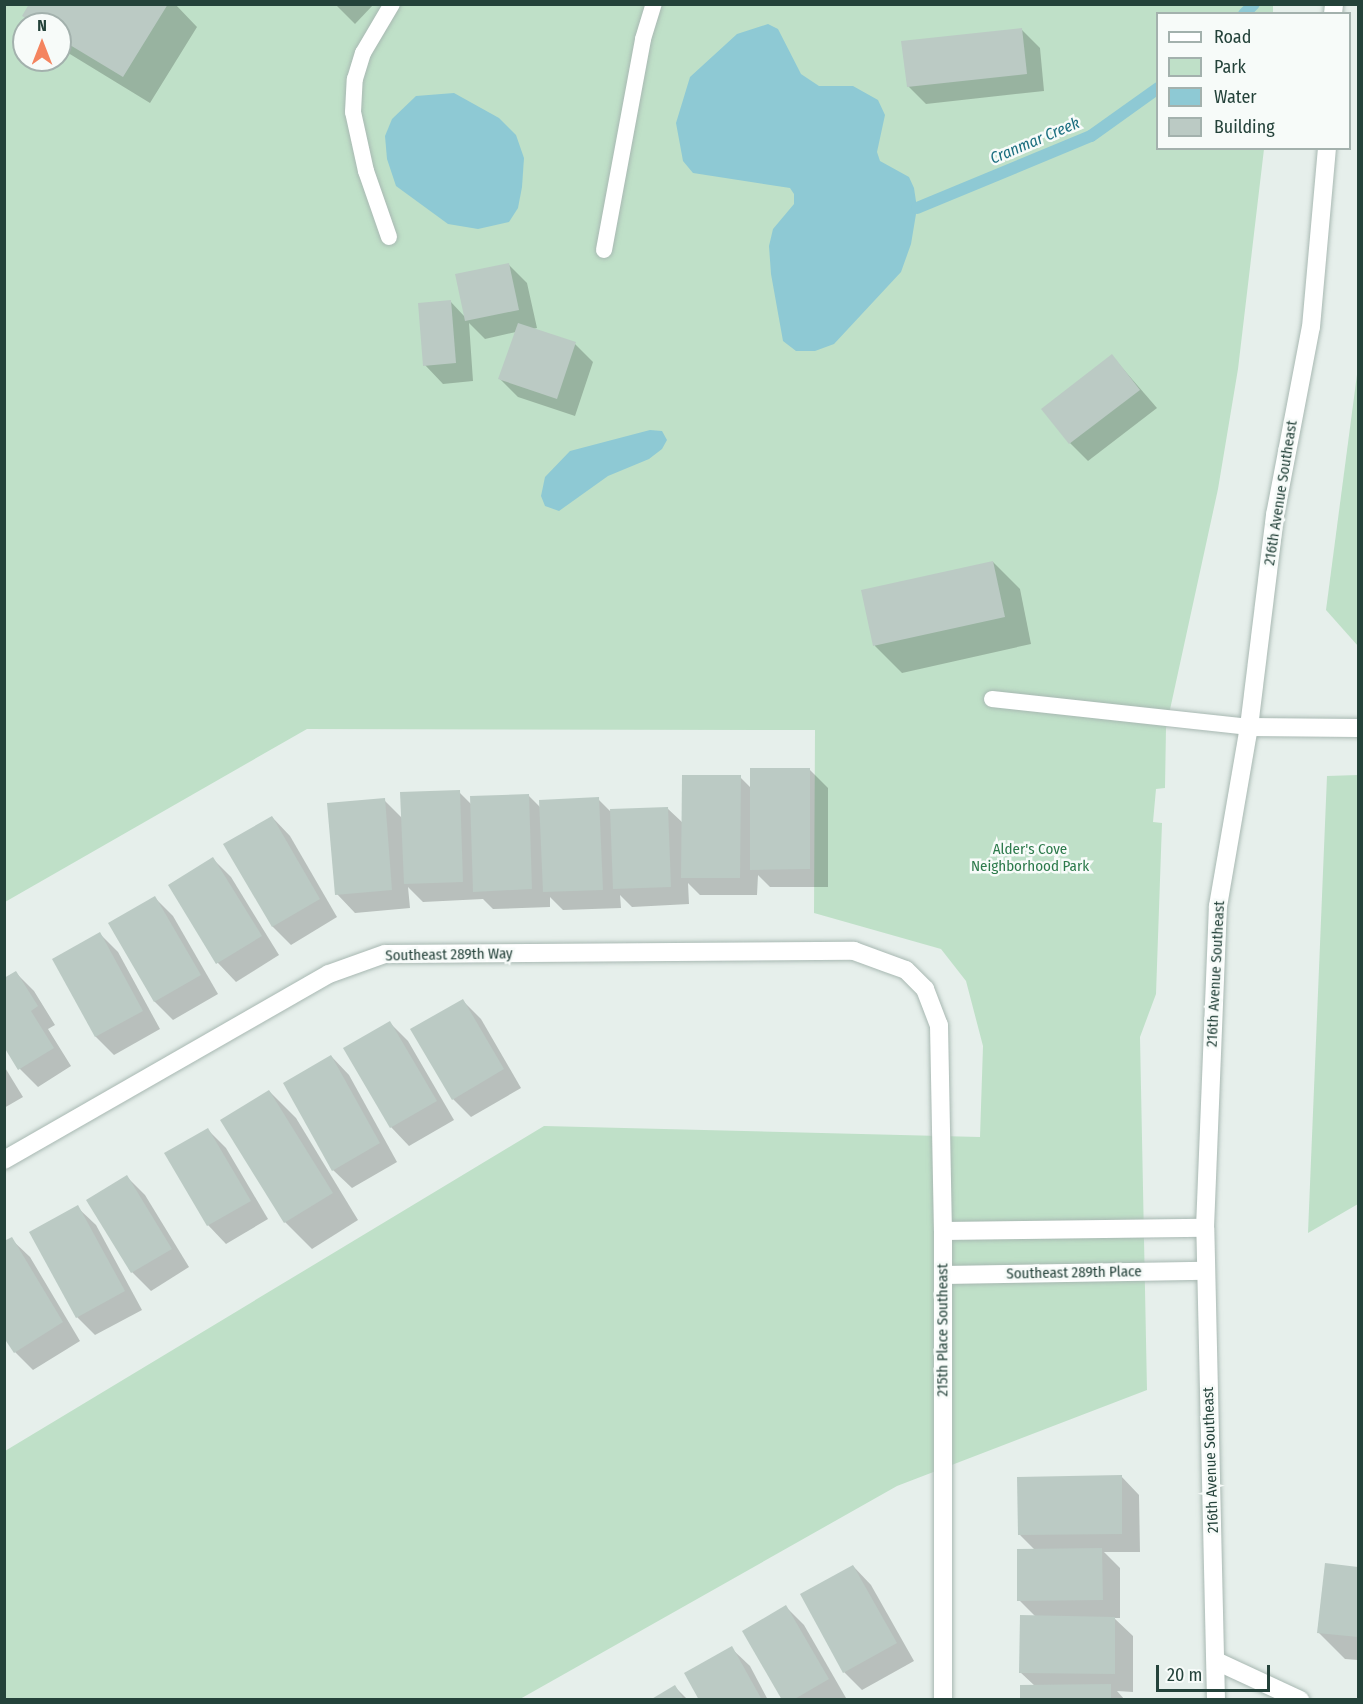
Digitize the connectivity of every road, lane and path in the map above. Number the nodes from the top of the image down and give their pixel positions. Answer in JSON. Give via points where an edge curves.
{"nodes":[{"id":1,"x":392,"y":4,"type":"edge"},
{"id":2,"x":654,"y":4,"type":"edge"},
{"id":3,"x":1327,"y":150,"type":"edge"},
{"id":4,"x":389,"y":237,"type":"dead end"},
{"id":5,"x":604,"y":250,"type":"dead end"},
{"id":6,"x":992,"y":699,"type":"dead end"},
{"id":7,"x":1249,"y":727,"type":"junction"},
{"id":8,"x":1359,"y":728,"type":"edge"},
{"id":9,"x":906,"y":970,"type":"joint"},
{"id":10,"x":4,"y":1160,"type":"edge"},
{"id":11,"x":1205,"y":1228,"type":"junction"},
{"id":12,"x":943,"y":1231,"type":"junction"},
{"id":13,"x":1206,"y":1271,"type":"junction"},
{"id":14,"x":943,"y":1275,"type":"junction"},
{"id":15,"x":1216,"y":1660,"type":"junction"},
{"id":16,"x":943,"y":1700,"type":"edge"},
{"id":17,"x":1216,"y":1700,"type":"edge"},
{"id":18,"x":1300,"y":1700,"type":"edge"}],
"edges":[{"from":1,"to":4,"type":"lane","via":[[383,13],[363,52],[352,112],[366,171]]},
{"from":2,"to":5,"type":"lane","via":[[643,39]]},
{"from":3,"to":7,"type":"street","name":"216th Avenue Southeast","via":[[1311,327],[1275,515]]},
{"from":6,"to":7,"type":"lane"},
{"from":7,"to":8,"type":"street"},
{"from":7,"to":11,"type":"street","name":"216th Avenue Southeast","via":[[1218,906]]},
{"from":9,"to":10,"type":"street","name":"Southeast 289th Way","via":[[854,951],[385,954],[329,975]]},
{"from":9,"to":12,"type":"street","name":"215th Place Southeast","via":[[925,989],[939,1025]]},
{"from":11,"to":12,"type":"street"},
{"from":11,"to":13,"type":"street","name":"216th Avenue Southeast"},
{"from":12,"to":14,"type":"street","name":"215th Place Southeast"},
{"from":13,"to":14,"type":"street","name":"Southeast 289th Place"},
{"from":13,"to":15,"type":"street","name":"216th Avenue Southeast"},
{"from":14,"to":16,"type":"street","name":"215th Place Southeast"},
{"from":15,"to":17,"type":"street","name":"216th Avenue Southeast"},
{"from":15,"to":18,"type":"street"}]}
